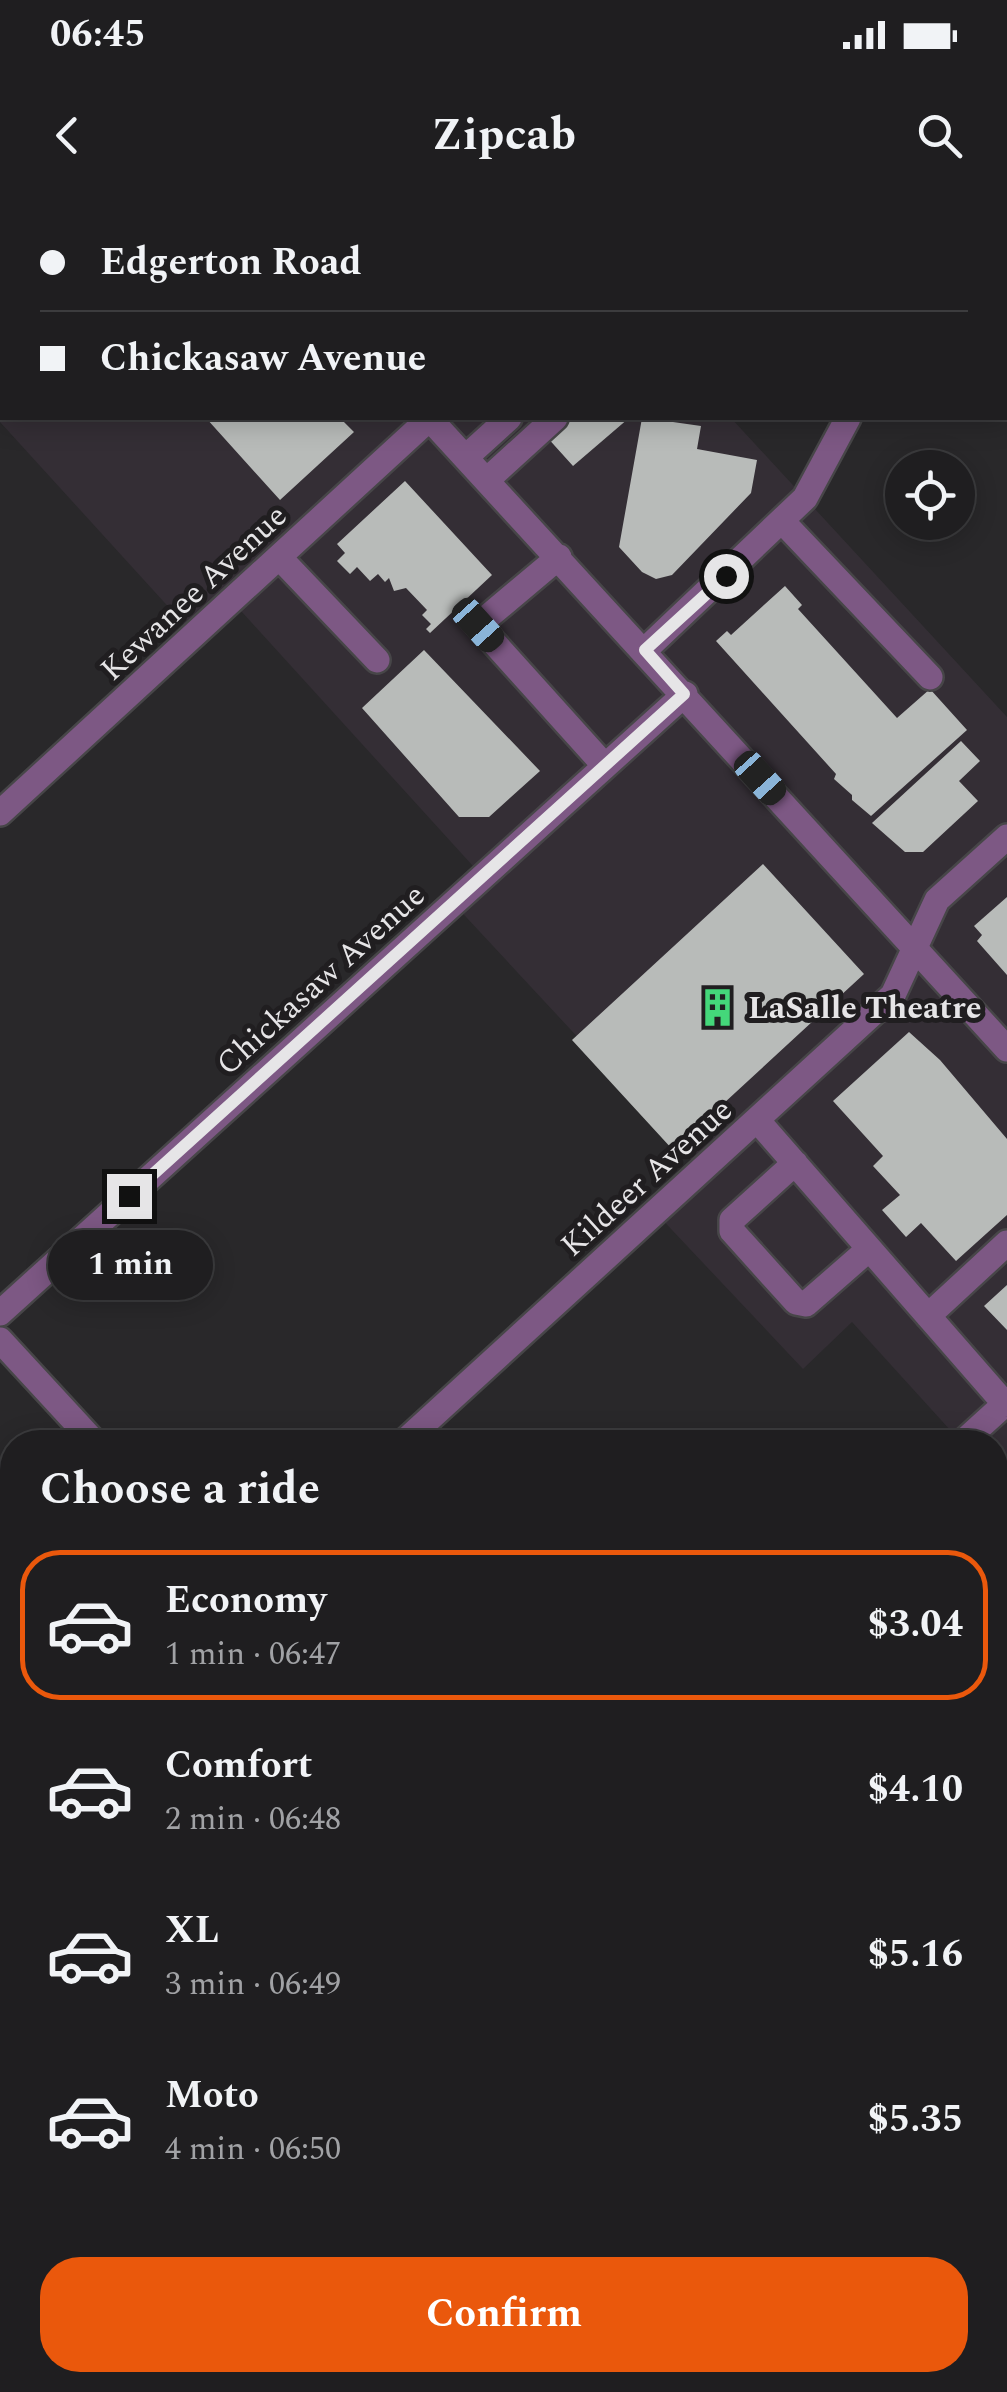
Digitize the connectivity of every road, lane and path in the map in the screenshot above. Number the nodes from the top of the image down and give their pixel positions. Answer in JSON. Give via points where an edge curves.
{"nodes":[{"id":1,"x":428,"y":420,"type":"edge"},
{"id":2,"x":432,"y":420,"type":"edge"},
{"id":3,"x":507,"y":420,"type":"edge"},
{"id":4,"x":554,"y":420,"type":"edge"},
{"id":5,"x":847,"y":420,"type":"edge"},
{"id":6,"x":466,"y":457,"type":"junction"},
{"id":7,"x":487,"y":480,"type":"junction"},
{"id":8,"x":782,"y":521,"type":"junction"},
{"id":9,"x":280,"y":556,"type":"junction"},
{"id":10,"x":559,"y":557,"type":"junction"},
{"id":11,"x":645,"y":650,"type":"junction"},
{"id":12,"x":377,"y":660,"type":"dead end"},
{"id":13,"x":930,"y":677,"type":"dead end"},
{"id":14,"x":684,"y":694,"type":"junction"},
{"id":15,"x":605,"y":766,"type":"junction"},
{"id":16,"x":0,"y":813,"type":"edge"},
{"id":17,"x":1007,"y":837,"type":"edge"},
{"id":18,"x":914,"y":947,"type":"junction"},
{"id":19,"x":1007,"y":1049,"type":"edge"},
{"id":20,"x":757,"y":1120,"type":"junction"},
{"id":21,"x":796,"y":1163,"type":"junction"},
{"id":22,"x":1007,"y":1243,"type":"edge"},
{"id":23,"x":869,"y":1250,"type":"junction"},
{"id":24,"x":0,"y":1313,"type":"edge"},
{"id":25,"x":928,"y":1316,"type":"junction"},
{"id":26,"x":0,"y":1340,"type":"edge"},
{"id":27,"x":1006,"y":1403,"type":"edge"},
{"id":28,"x":83,"y":1430,"type":"edge"},
{"id":29,"x":417,"y":1430,"type":"edge"},
{"id":30,"x":976,"y":1430,"type":"edge"}],
"edges":[{"from":1,"to":9,"type":"street","name":"Kewanee Avenue"},
{"from":2,"to":6,"type":"street"},
{"from":3,"to":6,"type":"street"},
{"from":4,"to":7,"type":"street"},
{"from":5,"to":8,"type":"street","via":[[805,498]]},
{"from":6,"to":7,"type":"street"},
{"from":7,"to":10,"type":"street"},
{"from":8,"to":11,"type":"street"},
{"from":8,"to":13,"type":"street"},
{"from":9,"to":12,"type":"street"},
{"from":9,"to":16,"type":"street","name":"Kewanee Avenue"},
{"from":10,"to":11,"type":"street"},
{"from":10,"to":15,"type":"street","via":[[478,625]]},
{"from":11,"to":14,"type":"street"},
{"from":14,"to":15,"type":"street","name":"Chickasaw Avenue"},
{"from":14,"to":18,"type":"street"},
{"from":15,"to":24,"type":"street","name":"Chickasaw Avenue"},
{"from":17,"to":18,"type":"street","name":"Kildeer Avenue","via":[[937,900]]},
{"from":18,"to":19,"type":"street"},
{"from":18,"to":20,"type":"street","name":"Kildeer Avenue","via":[[893,995]]},
{"from":20,"to":21,"type":"street"},
{"from":20,"to":29,"type":"street","name":"Kildeer Avenue"},
{"from":21,"to":23,"type":"street"},
{"from":21,"to":23,"type":"street","via":[[732,1220],[732,1231],[796,1302],[806,1304]]},
{"from":22,"to":25,"type":"street"},
{"from":23,"to":25,"type":"street"},
{"from":25,"to":27,"type":"street"},
{"from":26,"to":28,"type":"street"},
{"from":27,"to":30,"type":"street"}]}
